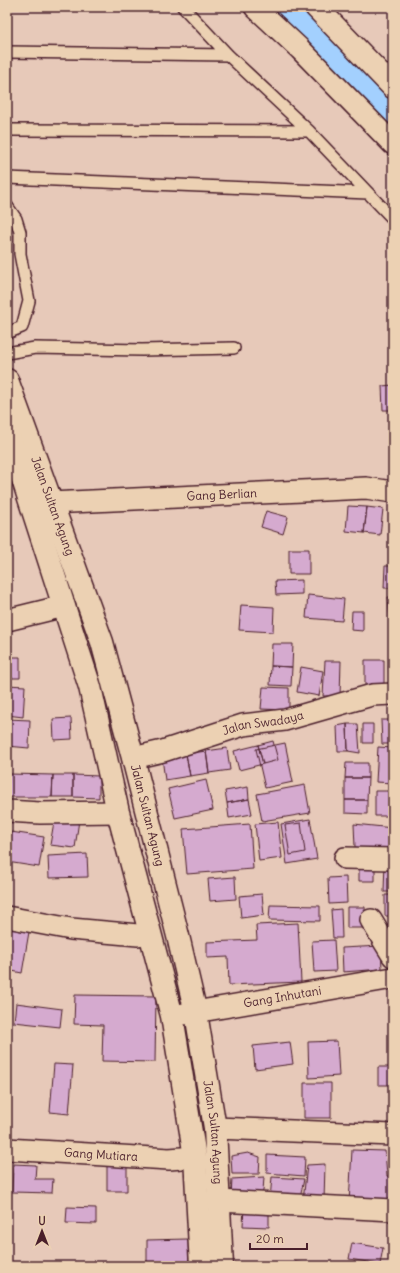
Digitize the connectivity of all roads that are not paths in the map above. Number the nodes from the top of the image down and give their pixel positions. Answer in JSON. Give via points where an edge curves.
{"nodes":[{"id":1,"x":183,"y":7,"type":"edge"},
{"id":2,"x":255,"y":7,"type":"edge"},
{"id":3,"x":316,"y":7,"type":"edge"},
{"id":4,"x":7,"y":52,"type":"edge"},
{"id":5,"x":228,"y":55,"type":"junction"},
{"id":6,"x":393,"y":87,"type":"edge"},
{"id":7,"x":7,"y":130,"type":"edge"},
{"id":8,"x":310,"y":131,"type":"junction"},
{"id":9,"x":393,"y":144,"type":"edge"},
{"id":10,"x":7,"y":178,"type":"edge"},
{"id":11,"x":368,"y":193,"type":"junction"},
{"id":12,"x":7,"y":206,"type":"edge"},
{"id":13,"x":393,"y":219,"type":"edge"},
{"id":14,"x":7,"y":332,"type":"edge"},
{"id":15,"x":234,"y":348,"type":"dead end"},
{"id":16,"x":7,"y":353,"type":"edge"},
{"id":17,"x":7,"y":380,"type":"edge"},
{"id":18,"x":8,"y":438,"type":"edge"},
{"id":19,"x":393,"y":492,"type":"edge"},
{"id":20,"x":50,"y":503,"type":"junction"},
{"id":21,"x":64,"y":606,"type":"junction"},
{"id":22,"x":7,"y":620,"type":"edge"},
{"id":23,"x":393,"y":694,"type":"edge"},
{"id":24,"x":133,"y":758,"type":"junction"},
{"id":25,"x":7,"y":811,"type":"edge"},
{"id":26,"x":118,"y":812,"type":"junction"},
{"id":27,"x":345,"y":858,"type":"dead end"},
{"id":28,"x":393,"y":859,"type":"edge"},
{"id":29,"x":7,"y":917,"type":"edge"},
{"id":30,"x":371,"y":920,"type":"dead end"},
{"id":31,"x":150,"y":933,"type":"junction"},
{"id":32,"x":393,"y":956,"type":"edge"},
{"id":33,"x":393,"y":978,"type":"edge"},
{"id":34,"x":196,"y":1013,"type":"junction"},
{"id":35,"x":172,"y":1016,"type":"junction"},
{"id":36,"x":215,"y":1128,"type":"junction"},
{"id":37,"x":393,"y":1135,"type":"edge"},
{"id":38,"x":7,"y":1149,"type":"edge"},
{"id":39,"x":195,"y":1157,"type":"junction"},
{"id":40,"x":219,"y":1201,"type":"junction"},
{"id":41,"x":393,"y":1210,"type":"edge"},
{"id":42,"x":201,"y":1266,"type":"edge"},
{"id":43,"x":222,"y":1266,"type":"edge"}],
"edges":[{"from":1,"to":5,"type":"lane"},
{"from":2,"to":9,"type":"street"},
{"from":3,"to":6,"type":"main road"},
{"from":4,"to":5,"type":"lane"},
{"from":5,"to":8,"type":"lane"},
{"from":7,"to":8,"type":"lane"},
{"from":8,"to":11,"type":"lane"},
{"from":10,"to":11,"type":"lane"},
{"from":11,"to":13,"type":"lane"},
{"from":12,"to":14,"type":"lane","via":[[16,219],[20,232],[20,254],[29,301],[22,328]]},
{"from":15,"to":16,"type":"lane","via":[[35,348]]},
{"from":17,"to":20,"type":"main road","name":"Jalan Sultan Agung"},
{"from":18,"to":21,"type":"main road","name":"Jalan Sultan Agung"},
{"from":19,"to":20,"type":"street","name":"Gang Berlian","via":[[366,488]]},
{"from":20,"to":24,"type":"main road","name":"Jalan Sultan Agung","via":[[102,642]]},
{"from":21,"to":22,"type":"street"},
{"from":21,"to":26,"type":"main road","name":"Jalan Sultan Agung","via":[[90,687]]},
{"from":23,"to":24,"type":"street","name":"Jalan Swadaya","via":[[372,695],[285,720],[243,725]]},
{"from":24,"to":34,"type":"main road","name":"Jalan Sultan Agung"},
{"from":25,"to":26,"type":"street"},
{"from":26,"to":31,"type":"main road","name":"Jalan Sultan Agung"},
{"from":27,"to":28,"type":"street"},
{"from":29,"to":31,"type":"street","via":[[71,929],[138,935]]},
{"from":30,"to":32,"type":"street"},
{"from":31,"to":35,"type":"main road","name":"Jalan Sultan Agung"},
{"from":33,"to":34,"type":"street","name":"Gang Inhutani"},
{"from":34,"to":35,"type":"street","name":"Gang Inhutani"},
{"from":34,"to":36,"type":"main road","name":"Jalan Sultan Agung"},
{"from":35,"to":39,"type":"main road","name":"Jalan Sultan Agung"},
{"from":36,"to":37,"type":"street"},
{"from":36,"to":40,"type":"main road","name":"Jalan Sultan Agung"},
{"from":38,"to":39,"type":"street","name":"Gang Mutiara","via":[[169,1159]]},
{"from":39,"to":42,"type":"main road","name":"Jalan Sultan Agung"},
{"from":40,"to":41,"type":"street"},
{"from":40,"to":43,"type":"main road","name":"Jalan Sultan Agung"}]}
